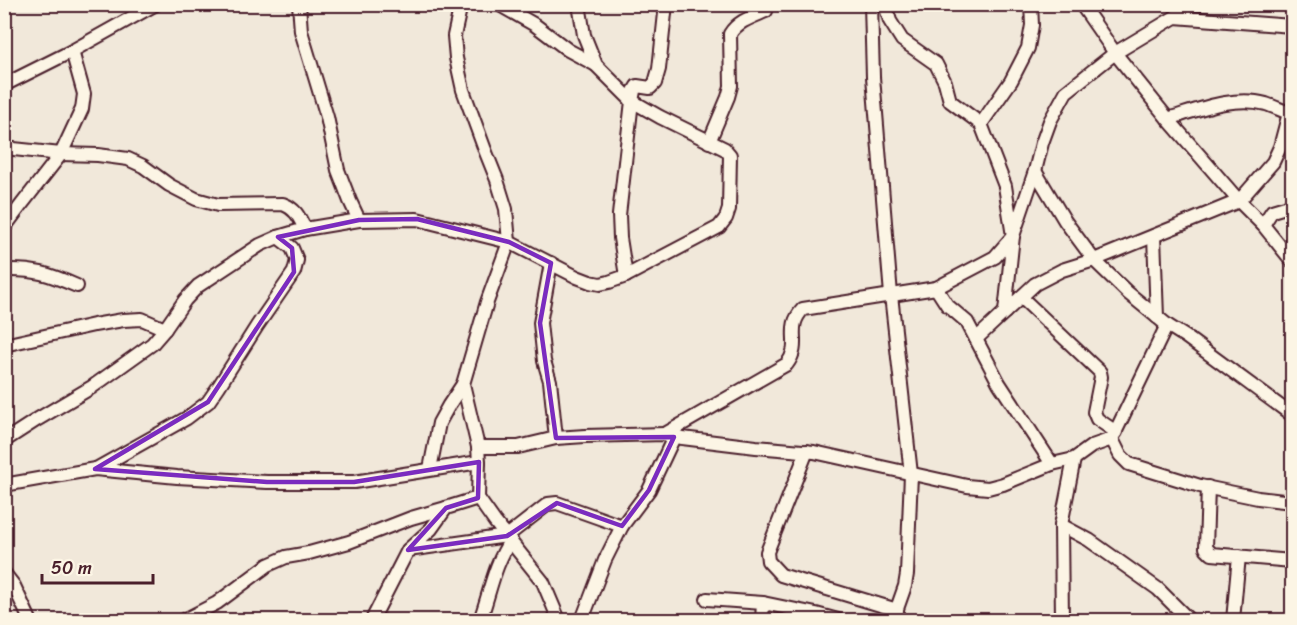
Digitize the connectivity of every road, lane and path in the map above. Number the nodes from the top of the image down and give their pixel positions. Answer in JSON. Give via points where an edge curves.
{"nodes":[{"id":1,"x":299,"y":4,"type":"edge"},
{"id":2,"x":461,"y":4,"type":"edge"},
{"id":3,"x":498,"y":4,"type":"edge"},
{"id":4,"x":579,"y":4,"type":"edge"},
{"id":5,"x":666,"y":4,"type":"edge"},
{"id":6,"x":871,"y":4,"type":"edge"},
{"id":7,"x":885,"y":4,"type":"edge"},
{"id":8,"x":1031,"y":4,"type":"edge"},
{"id":9,"x":1081,"y":4,"type":"edge"},
{"id":10,"x":1192,"y":4,"type":"edge"},
{"id":11,"x":150,"y":6,"type":"edge"},
{"id":12,"x":766,"y":11,"type":"dead end"},
{"id":13,"x":1175,"y":17,"type":"junction"},
{"id":14,"x":1293,"y":26,"type":"edge"},
{"id":15,"x":72,"y":51,"type":"junction"},
{"id":16,"x":1115,"y":53,"type":"junction"},
{"id":17,"x":596,"y":65,"type":"junction"},
{"id":18,"x":4,"y":85,"type":"edge"},
{"id":19,"x":632,"y":101,"type":"junction"},
{"id":20,"x":1291,"y":114,"type":"edge"},
{"id":21,"x":1168,"y":119,"type":"junction"},
{"id":22,"x":981,"y":124,"type":"junction"},
{"id":23,"x":709,"y":142,"type":"junction"},
{"id":24,"x":4,"y":148,"type":"edge"},
{"id":25,"x":61,"y":154,"type":"junction"},
{"id":26,"x":1035,"y":171,"type":"junction"},
{"id":27,"x":1239,"y":201,"type":"junction"},
{"id":28,"x":1293,"y":205,"type":"edge"},
{"id":29,"x":359,"y":220,"type":"junction"},
{"id":30,"x":1263,"y":225,"type":"junction"},
{"id":31,"x":4,"y":228,"type":"edge"},
{"id":32,"x":305,"y":229,"type":"junction"},
{"id":33,"x":1013,"y":236,"type":"junction"},
{"id":34,"x":1154,"y":236,"type":"junction"},
{"id":35,"x":278,"y":237,"type":"junction"},
{"id":36,"x":509,"y":242,"type":"junction"},
{"id":37,"x":1094,"y":260,"type":"junction"},
{"id":38,"x":1293,"y":261,"type":"edge"},
{"id":39,"x":551,"y":263,"type":"junction"},
{"id":40,"x":4,"y":270,"type":"edge"},
{"id":41,"x":626,"y":276,"type":"junction"},
{"id":42,"x":77,"y":286,"type":"dead end"},
{"id":43,"x":936,"y":288,"type":"junction"},
{"id":44,"x":891,"y":295,"type":"junction"},
{"id":45,"x":1021,"y":297,"type":"junction"},
{"id":46,"x":1005,"y":312,"type":"junction"},
{"id":47,"x":1157,"y":317,"type":"junction"},
{"id":48,"x":1167,"y":325,"type":"junction"},
{"id":49,"x":165,"y":329,"type":"junction"},
{"id":50,"x":976,"y":339,"type":"junction"},
{"id":51,"x":4,"y":345,"type":"edge"},
{"id":52,"x":463,"y":384,"type":"junction"},
{"id":53,"x":1293,"y":415,"type":"edge"},
{"id":54,"x":669,"y":436,"type":"junction"},
{"id":55,"x":1114,"y":436,"type":"junction"},
{"id":56,"x":556,"y":438,"type":"junction"},
{"id":57,"x":4,"y":441,"type":"edge"},
{"id":58,"x":478,"y":447,"type":"junction"},
{"id":59,"x":807,"y":451,"type":"junction"},
{"id":60,"x":1074,"y":459,"type":"junction"},
{"id":61,"x":479,"y":462,"type":"junction"},
{"id":62,"x":1052,"y":464,"type":"junction"},
{"id":63,"x":95,"y":469,"type":"junction"},
{"id":64,"x":430,"y":469,"type":"junction"},
{"id":65,"x":911,"y":474,"type":"junction"},
{"id":66,"x":4,"y":485,"type":"edge"},
{"id":67,"x":1208,"y":487,"type":"junction"},
{"id":68,"x":478,"y":498,"type":"junction"},
{"id":69,"x":1293,"y":502,"type":"edge"},
{"id":70,"x":446,"y":508,"type":"junction"},
{"id":71,"x":1061,"y":525,"type":"junction"},
{"id":72,"x":622,"y":526,"type":"junction"},
{"id":73,"x":509,"y":538,"type":"junction"},
{"id":74,"x":408,"y":550,"type":"junction"},
{"id":75,"x":1239,"y":556,"type":"junction"},
{"id":76,"x":1293,"y":561,"type":"edge"},
{"id":77,"x":4,"y":573,"type":"edge"},
{"id":78,"x":706,"y":599,"type":"dead end"},
{"id":79,"x":763,"y":603,"type":"junction"},
{"id":80,"x":895,"y":615,"type":"edge"},
{"id":81,"x":797,"y":616,"type":"edge"},
{"id":82,"x":30,"y":621,"type":"edge"},
{"id":83,"x":184,"y":621,"type":"edge"},
{"id":84,"x":372,"y":621,"type":"edge"},
{"id":85,"x":480,"y":621,"type":"edge"},
{"id":86,"x":559,"y":621,"type":"edge"},
{"id":87,"x":582,"y":621,"type":"edge"},
{"id":88,"x":762,"y":621,"type":"edge"},
{"id":89,"x":838,"y":621,"type":"edge"},
{"id":90,"x":1062,"y":621,"type":"edge"},
{"id":91,"x":1189,"y":621,"type":"edge"},
{"id":92,"x":1233,"y":621,"type":"edge"}],
"edges":[{"from":1,"to":29,"type":"street","via":[[301,32],[327,117],[338,170]]},
{"from":2,"to":36,"type":"street","via":[[454,36],[456,58],[463,90],[506,209]]},
{"from":3,"to":17,"type":"street"},
{"from":4,"to":17,"type":"street","via":[[584,35]]},
{"from":5,"to":19,"type":"street","via":[[655,83],[650,88],[637,86]]},
{"from":6,"to":44,"type":"street","via":[[873,77]]},
{"from":7,"to":22,"type":"street","via":[[902,40],[936,64],[950,101]]},
{"from":8,"to":22,"type":"street","via":[[1028,48]]},
{"from":9,"to":16,"type":"street"},
{"from":10,"to":13,"type":"street"},
{"from":11,"to":15,"type":"street"},
{"from":12,"to":23,"type":"street","via":[[742,21],[730,34],[728,97]]},
{"from":13,"to":14,"type":"street"},
{"from":13,"to":16,"type":"street"},
{"from":15,"to":18,"type":"street"},
{"from":15,"to":25,"type":"street","via":[[84,94]]},
{"from":16,"to":21,"type":"street"},
{"from":16,"to":26,"type":"street","via":[[1066,92],[1041,143]]},
{"from":17,"to":19,"type":"street"},
{"from":19,"to":23,"type":"street"},
{"from":19,"to":41,"type":"street","via":[[619,215]]},
{"from":20,"to":21,"type":"street","via":[[1241,101]]},
{"from":20,"to":27,"type":"street","via":[[1273,162]]},
{"from":21,"to":27,"type":"street"},
{"from":22,"to":33,"type":"street","via":[[1005,186]]},
{"from":23,"to":41,"type":"street","via":[[730,155],[726,218],[719,227]]},
{"from":24,"to":25,"type":"street"},
{"from":25,"to":31,"type":"street"},
{"from":25,"to":32,"type":"street","via":[[128,159],[187,195],[218,205],[283,204],[298,213]]},
{"from":26,"to":33,"type":"street"},
{"from":26,"to":37,"type":"street"},
{"from":27,"to":30,"type":"street"},
{"from":27,"to":34,"type":"street"},
{"from":28,"to":30,"type":"street","via":[[1272,212]]},
{"from":29,"to":32,"type":"street"},
{"from":29,"to":36,"type":"street","via":[[417,219]]},
{"from":30,"to":38,"type":"street"},
{"from":32,"to":35,"type":"street"},
{"from":33,"to":43,"type":"street","via":[[995,257]]},
{"from":33,"to":46,"type":"street"},
{"from":34,"to":37,"type":"street"},
{"from":34,"to":47,"type":"street"},
{"from":35,"to":49,"type":"street","via":[[198,286]]},
{"from":35,"to":63,"type":"street","via":[[292,248],[297,260],[294,272],[208,402],[187,418]]},
{"from":36,"to":39,"type":"street"},
{"from":36,"to":52,"type":"street"},
{"from":37,"to":45,"type":"street","via":[[1062,270],[1035,284]]},
{"from":37,"to":47,"type":"street"},
{"from":39,"to":41,"type":"street","via":[[591,282],[609,282]]},
{"from":39,"to":56,"type":"street","via":[[540,323]]},
{"from":40,"to":42,"type":"street","via":[[50,274]]},
{"from":43,"to":44,"type":"street"},
{"from":43,"to":50,"type":"street","via":[[946,305],[967,322]]},
{"from":44,"to":54,"type":"street","via":[[804,309],[794,325],[795,350],[787,364]]},
{"from":44,"to":65,"type":"street"},
{"from":45,"to":46,"type":"street"},
{"from":45,"to":55,"type":"street","via":[[1100,372],[1094,412]]},
{"from":46,"to":50,"type":"street"},
{"from":47,"to":48,"type":"street"},
{"from":48,"to":53,"type":"street"},
{"from":48,"to":55,"type":"street"},
{"from":49,"to":51,"type":"street","via":[[142,319],[123,320]]},
{"from":49,"to":57,"type":"street","via":[[152,344],[92,387]]},
{"from":50,"to":62,"type":"street","via":[[999,383]]},
{"from":52,"to":58,"type":"street"},
{"from":52,"to":64,"type":"street","via":[[439,423]]},
{"from":54,"to":56,"type":"street"},
{"from":54,"to":59,"type":"street"},
{"from":54,"to":72,"type":"street","via":[[649,490]]},
{"from":55,"to":60,"type":"street"},
{"from":55,"to":67,"type":"street","via":[[1120,455],[1129,464]]},
{"from":56,"to":58,"type":"street","via":[[518,447]]},
{"from":58,"to":61,"type":"street"},
{"from":59,"to":65,"type":"street"},
{"from":59,"to":80,"type":"street","via":[[767,552],[768,561],[781,574]]},
{"from":60,"to":62,"type":"street"},
{"from":60,"to":71,"type":"street"},
{"from":61,"to":64,"type":"street"},
{"from":61,"to":68,"type":"street"},
{"from":62,"to":65,"type":"street","via":[[988,488]]},
{"from":63,"to":64,"type":"street","via":[[267,482],[354,482]]},
{"from":63,"to":66,"type":"street"},
{"from":65,"to":80,"type":"street","via":[[907,574]]},
{"from":67,"to":69,"type":"street"},
{"from":67,"to":75,"type":"street","via":[[1206,549],[1212,554]]},
{"from":68,"to":70,"type":"street"},
{"from":68,"to":73,"type":"street"},
{"from":70,"to":74,"type":"street"},
{"from":70,"to":83,"type":"street","via":[[349,542],[286,557]]},
{"from":71,"to":90,"type":"street"},
{"from":71,"to":91,"type":"street","via":[[1158,589]]},
{"from":72,"to":73,"type":"street","via":[[557,503],[548,504]]},
{"from":72,"to":87,"type":"street"},
{"from":73,"to":74,"type":"street"},
{"from":73,"to":85,"type":"street"},
{"from":73,"to":86,"type":"street","via":[[543,582]]},
{"from":74,"to":84,"type":"street"},
{"from":75,"to":76,"type":"street"},
{"from":75,"to":92,"type":"street"},
{"from":77,"to":82,"type":"street"},
{"from":78,"to":79,"type":"street"},
{"from":79,"to":81,"type":"street"},
{"from":79,"to":88,"type":"street"},
{"from":81,"to":89,"type":"street","via":[[816,614]]}]}
